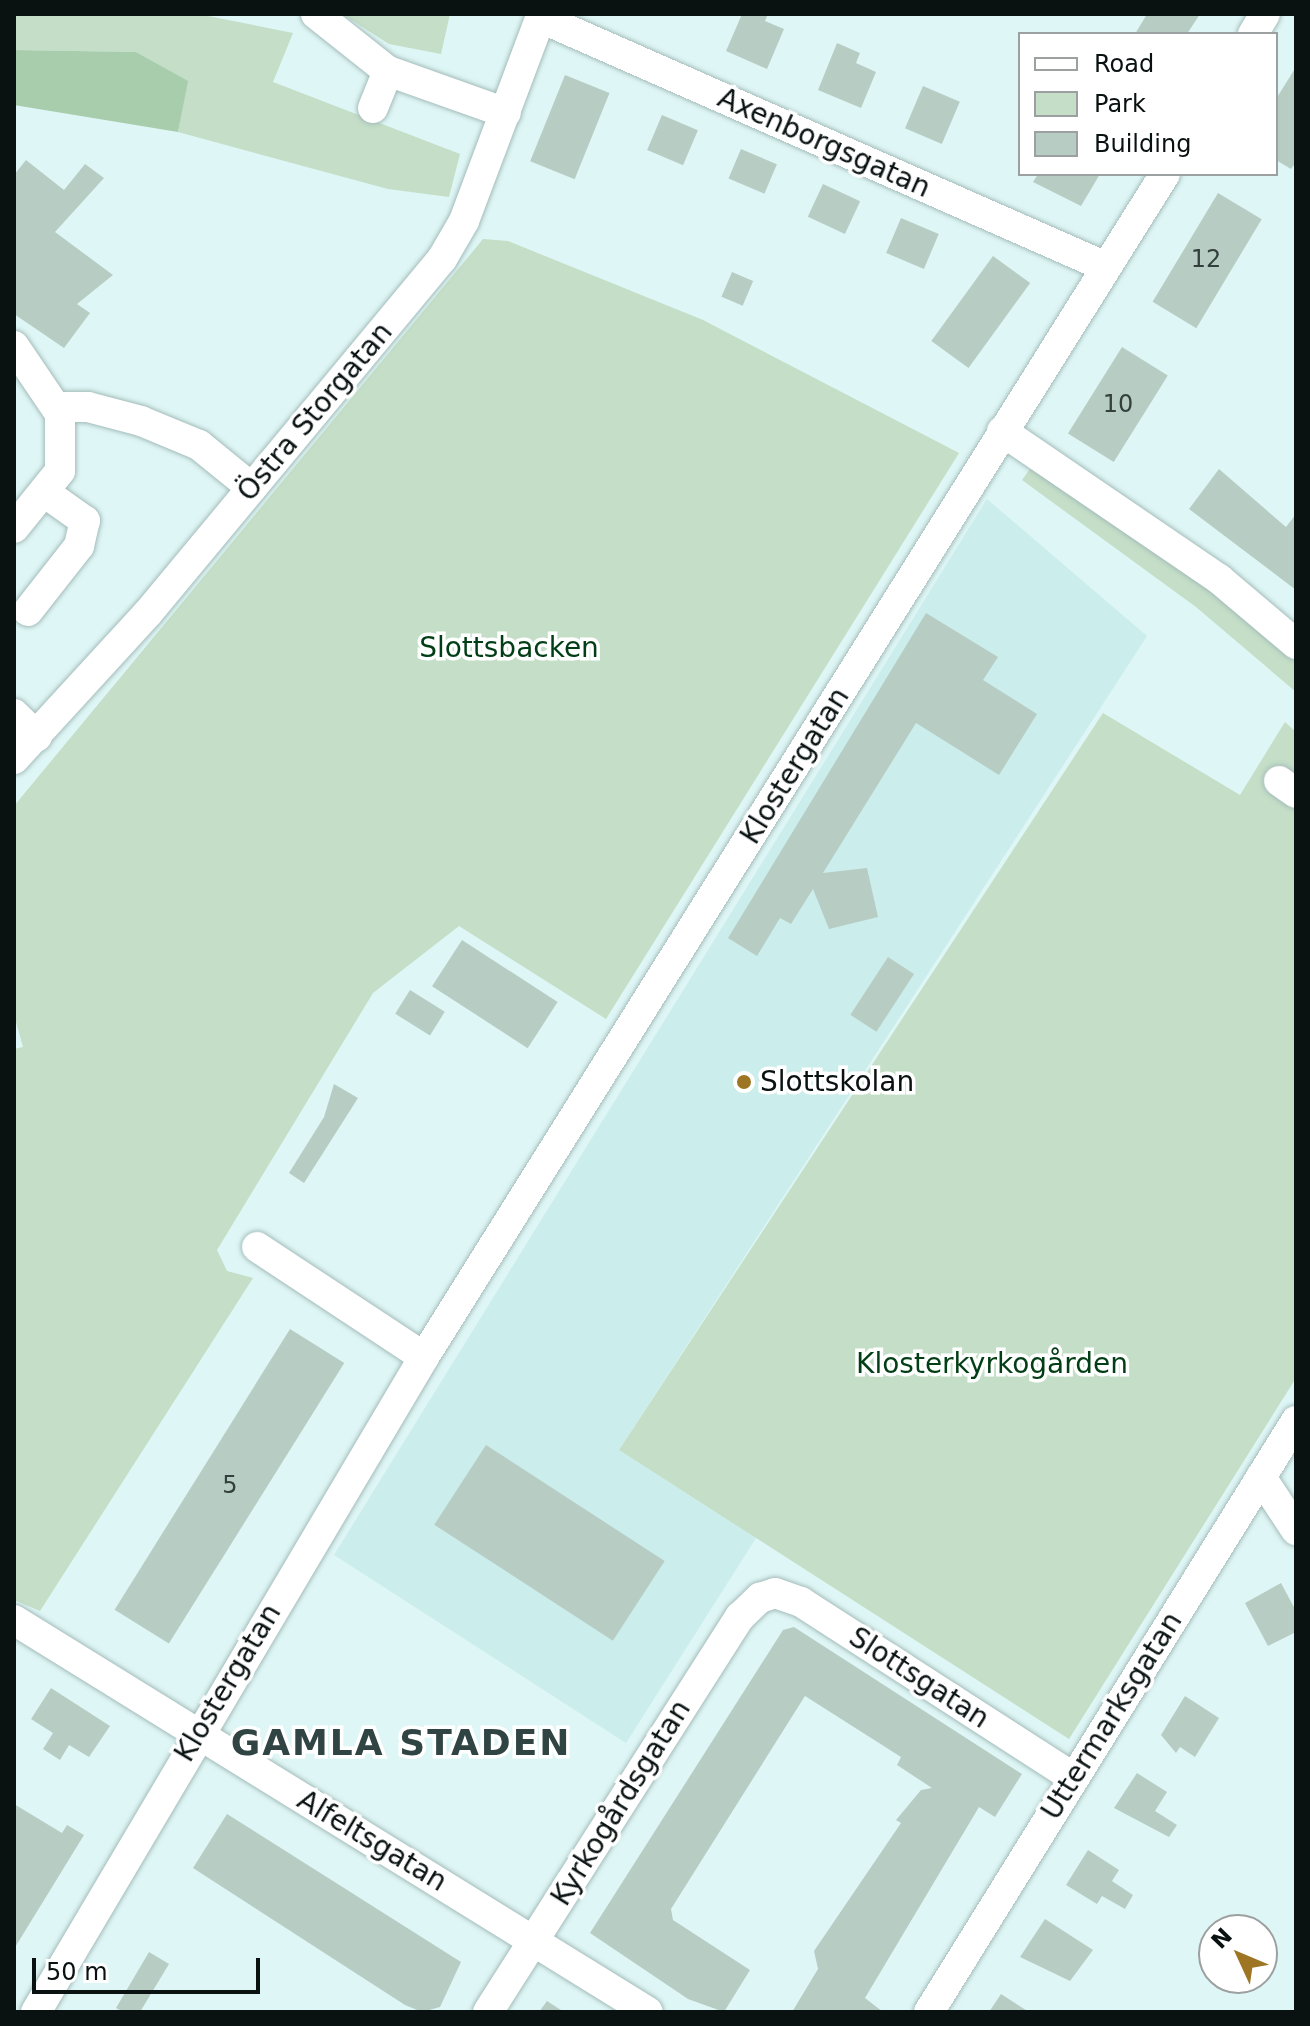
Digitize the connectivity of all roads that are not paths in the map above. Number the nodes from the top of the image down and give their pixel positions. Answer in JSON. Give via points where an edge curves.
{"nodes":[{"id":1,"x":316,"y":14,"type":"edge"},
{"id":2,"x":1265,"y":14,"type":"edge"},
{"id":3,"x":541,"y":16,"type":"edge"},
{"id":4,"x":1254,"y":32,"type":"edge"},
{"id":5,"x":388,"y":71,"type":"junction"},
{"id":6,"x":373,"y":108,"type":"dead end"},
{"id":7,"x":506,"y":113,"type":"junction"},
{"id":8,"x":1164,"y":176,"type":"edge"},
{"id":9,"x":1106,"y":267,"type":"junction"},
{"id":10,"x":14,"y":346,"type":"edge"},
{"id":11,"x":56,"y":407,"type":"junction"},
{"id":12,"x":1002,"y":431,"type":"junction"},
{"id":13,"x":252,"y":488,"type":"junction"},
{"id":14,"x":44,"y":492,"type":"junction"},
{"id":15,"x":14,"y":528,"type":"edge"},
{"id":16,"x":28,"y":611,"type":"dead end"},
{"id":17,"x":1296,"y":644,"type":"edge"},
{"id":18,"x":14,"y":714,"type":"edge"},
{"id":19,"x":37,"y":736,"type":"junction"},
{"id":20,"x":14,"y":759,"type":"edge"},
{"id":21,"x":257,"y":1247,"type":"dead end"},
{"id":22,"x":424,"y":1357,"type":"junction"},
{"id":23,"x":1296,"y":1421,"type":"edge"},
{"id":24,"x":1261,"y":1477,"type":"junction"},
{"id":25,"x":1296,"y":1530,"type":"edge"},
{"id":26,"x":760,"y":1598,"type":"joint"},
{"id":27,"x":14,"y":1620,"type":"edge"},
{"id":28,"x":197,"y":1734,"type":"junction"},
{"id":29,"x":1074,"y":1778,"type":"junction"},
{"id":30,"x":535,"y":1940,"type":"junction"},
{"id":31,"x":36,"y":2012,"type":"edge"},
{"id":32,"x":488,"y":2012,"type":"edge"},
{"id":33,"x":648,"y":2012,"type":"edge"},
{"id":34,"x":929,"y":2012,"type":"edge"}],
"edges":[{"from":1,"to":5,"type":"street"},
{"from":2,"to":4,"type":"street"},
{"from":3,"to":7,"type":"street","name":"Östra Storgatan"},
{"from":3,"to":9,"type":"street","name":"Axenborgsgatan"},
{"from":5,"to":6,"type":"street"},
{"from":5,"to":7,"type":"street"},
{"from":7,"to":13,"type":"street","name":"Östra Storgatan","via":[[442,259]]},
{"from":8,"to":9,"type":"street","name":"Klostergatan"},
{"from":9,"to":12,"type":"street","name":"Klostergatan"},
{"from":10,"to":11,"type":"street"},
{"from":11,"to":13,"type":"street","via":[[88,407],[141,421],[199,445]]},
{"from":11,"to":14,"type":"street","via":[[60,471]]},
{"from":12,"to":17,"type":"street","via":[[1219,579]]},
{"from":12,"to":22,"type":"street","name":"Klostergatan"},
{"from":13,"to":19,"type":"street","name":"Östra Storgatan"},
{"from":14,"to":15,"type":"street"},
{"from":14,"to":16,"type":"street","via":[[85,521],[79,546]]},
{"from":18,"to":19,"type":"street"},
{"from":19,"to":20,"type":"street","name":"Östra Storgatan"},
{"from":21,"to":22,"type":"street"},
{"from":22,"to":28,"type":"street","name":"Klostergatan"},
{"from":23,"to":24,"type":"street","name":"Uttermarksgatan"},
{"from":24,"to":25,"type":"street"},
{"from":24,"to":29,"type":"street","name":"Uttermarksgatan"},
{"from":26,"to":29,"type":"street","name":"Slottsgatan","via":[[775,1593],[801,1602]]},
{"from":26,"to":30,"type":"street","name":"Kyrkogårdsgatan","via":[[740,1617]]},
{"from":27,"to":28,"type":"street","name":"Alfeltsgatan"},
{"from":28,"to":30,"type":"street","name":"Alfeltsgatan"},
{"from":28,"to":31,"type":"street","name":"Klostergatan"},
{"from":29,"to":34,"type":"street","name":"Uttermarksgatan"},
{"from":30,"to":32,"type":"street","name":"Kyrkogårdsgatan"},
{"from":30,"to":33,"type":"street","name":"Alfeltsgatan"}]}
